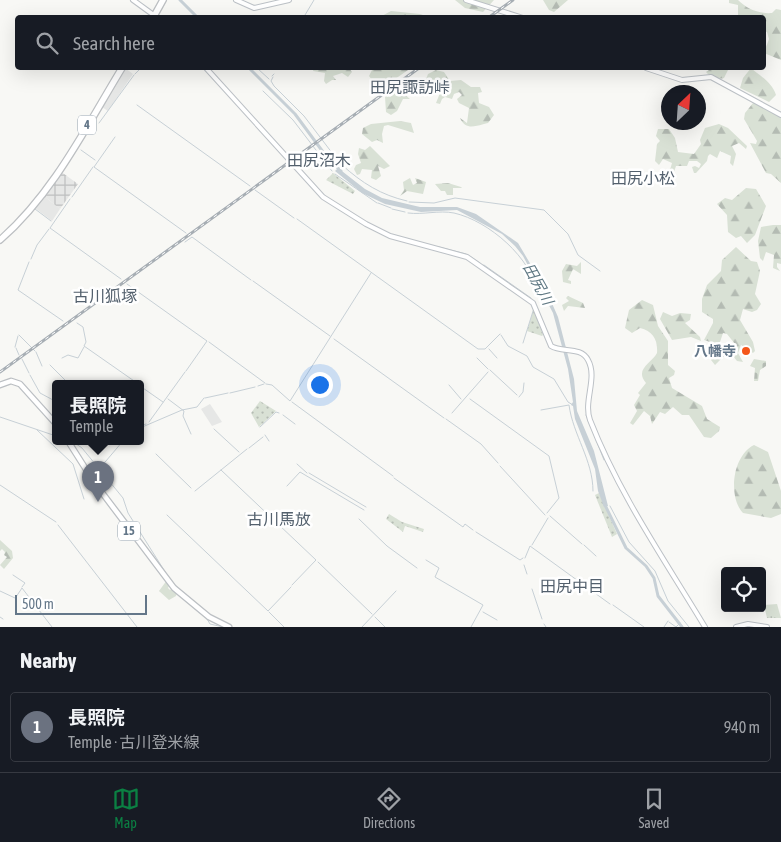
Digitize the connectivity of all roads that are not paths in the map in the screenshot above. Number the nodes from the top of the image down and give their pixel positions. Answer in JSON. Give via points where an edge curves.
{"nodes":[{"id":1,"x":133,"y":0,"type":"edge"},
{"id":2,"x":163,"y":0,"type":"edge"},
{"id":3,"x":236,"y":0,"type":"edge"},
{"id":4,"x":289,"y":0,"type":"edge"},
{"id":5,"x":466,"y":0,"type":"edge"},
{"id":6,"x":152,"y":15,"type":"edge"},
{"id":7,"x":155,"y":15,"type":"edge"},
{"id":8,"x":514,"y":15,"type":"edge"},
{"id":9,"x":121,"y":70,"type":"edge"},
{"id":10,"x":208,"y":70,"type":"edge"},
{"id":11,"x":652,"y":70,"type":"edge"},
{"id":12,"x":781,"y":116,"type":"edge"},
{"id":13,"x":0,"y":238,"type":"edge"},
{"id":14,"x":0,"y":385,"type":"edge"},
{"id":15,"x":52,"y":420,"type":"edge"},
{"id":16,"x":71,"y":445,"type":"edge"},
{"id":17,"x":229,"y":627,"type":"edge"},
{"id":18,"x":705,"y":627,"type":"edge"},
{"id":19,"x":736,"y":627,"type":"edge"},
{"id":20,"x":767,"y":627,"type":"edge"}],
"edges":[{"from":1,"to":6,"type":"street"},
{"from":2,"to":7,"type":"highway"},
{"from":3,"to":4,"type":"street","via":[[243,6],[254,8]]},
{"from":5,"to":8,"type":"street"},
{"from":9,"to":13,"type":"highway","number":"4","via":[[51,183],[18,224]]},
{"from":10,"to":18,"type":"street","via":[[323,197],[390,236],[467,257],[533,303],[548,343],[558,349],[579,352],[588,360],[591,376],[589,417],[608,463]]},
{"from":11,"to":12,"type":"street","via":[[682,80],[715,79]]},
{"from":14,"to":15,"type":"main road","via":[[11,381],[20,384]]},
{"from":16,"to":17,"type":"main road","number":"15","via":[[99,489],[174,588],[209,617]]},
{"from":19,"to":20,"type":"street","via":[[752,624]]}]}
